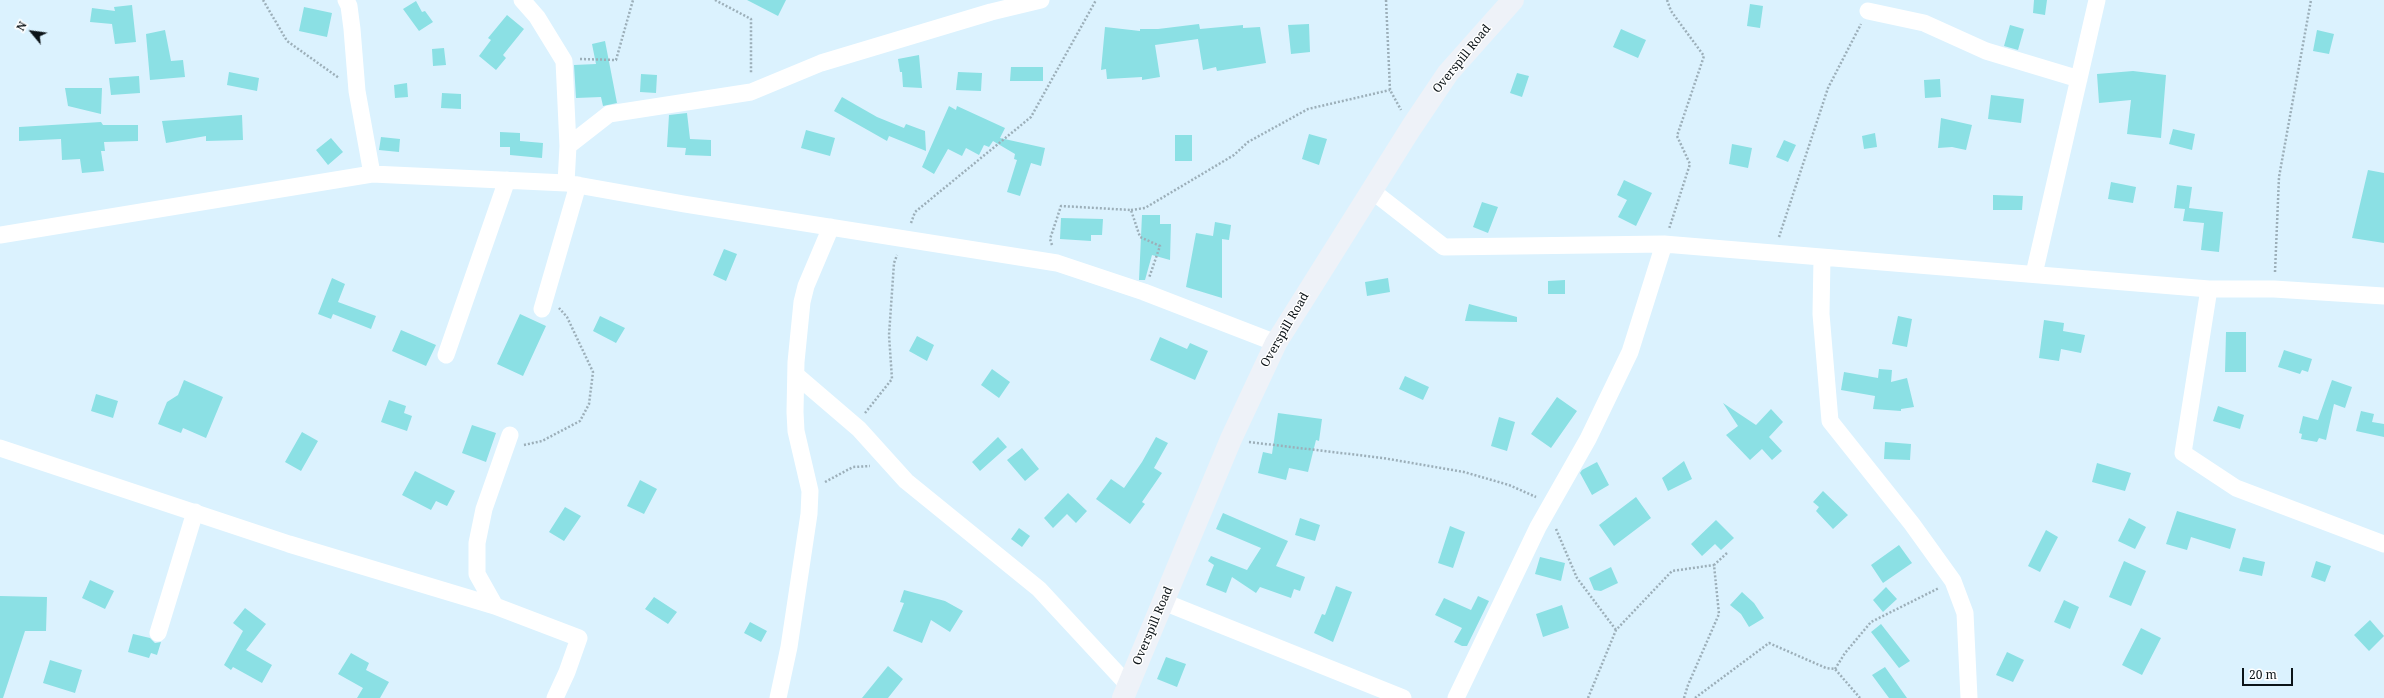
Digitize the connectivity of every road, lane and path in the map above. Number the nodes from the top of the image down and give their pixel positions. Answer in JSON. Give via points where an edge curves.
{"nodes":[{"id":1,"x":263,"y":0,"type":"edge"},
{"id":2,"x":346,"y":0,"type":"edge"},
{"id":3,"x":522,"y":0,"type":"edge"},
{"id":4,"x":633,"y":0,"type":"edge"},
{"id":5,"x":715,"y":0,"type":"edge"},
{"id":6,"x":1041,"y":0,"type":"edge"},
{"id":7,"x":1096,"y":0,"type":"edge"},
{"id":8,"x":1386,"y":0,"type":"edge"},
{"id":9,"x":1513,"y":0,"type":"edge"},
{"id":10,"x":1667,"y":0,"type":"edge"},
{"id":11,"x":2097,"y":0,"type":"edge"},
{"id":12,"x":2311,"y":0,"type":"edge"},
{"id":13,"x":1868,"y":11,"type":"joint"},
{"id":14,"x":564,"y":61,"type":"junction"},
{"id":15,"x":2079,"y":79,"type":"junction"},
{"id":16,"x":1390,"y":90,"type":"junction"},
{"id":17,"x":357,"y":91,"type":"junction"},
{"id":18,"x":752,"y":92,"type":"junction"},
{"id":19,"x":1411,"y":128,"type":"junction"},
{"id":20,"x":568,"y":146,"type":"junction"},
{"id":21,"x":372,"y":174,"type":"junction"},
{"id":22,"x":507,"y":180,"type":"junction"},
{"id":23,"x":572,"y":184,"type":"junction"},
{"id":24,"x":1371,"y":190,"type":"junction"},
{"id":25,"x":1131,"y":210,"type":"junction"},
{"id":26,"x":831,"y":228,"type":"junction"},
{"id":27,"x":0,"y":235,"type":"edge"},
{"id":28,"x":905,"y":238,"type":"junction"},
{"id":29,"x":1664,"y":244,"type":"junction"},
{"id":30,"x":1772,"y":252,"type":"junction"},
{"id":31,"x":1822,"y":258,"type":"junction"},
{"id":32,"x":1057,"y":263,"type":"junction"},
{"id":33,"x":2034,"y":274,"type":"junction"},
{"id":34,"x":2209,"y":289,"type":"junction"},
{"id":35,"x":2274,"y":289,"type":"junction"},
{"id":36,"x":1144,"y":292,"type":"junction"},
{"id":37,"x":2384,"y":296,"type":"edge"},
{"id":38,"x":544,"y":301,"type":"joint"},
{"id":39,"x":1276,"y":343,"type":"junction"},
{"id":40,"x":446,"y":355,"type":"dead end"},
{"id":41,"x":796,"y":375,"type":"junction"},
{"id":42,"x":859,"y":429,"type":"junction"},
{"id":43,"x":1231,"y":439,"type":"junction"},
{"id":44,"x":507,"y":442,"type":"joint"},
{"id":45,"x":0,"y":448,"type":"edge"},
{"id":46,"x":892,"y":468,"type":"junction"},
{"id":47,"x":810,"y":491,"type":"junction"},
{"id":48,"x":1548,"y":510,"type":"junction"},
{"id":49,"x":195,"y":512,"type":"junction"},
{"id":50,"x":2384,"y":544,"type":"edge"},
{"id":51,"x":1727,"y":553,"type":"dead end"},
{"id":52,"x":1714,"y":565,"type":"junction"},
{"id":53,"x":1953,"y":581,"type":"junction"},
{"id":54,"x":1164,"y":602,"type":"junction"},
{"id":55,"x":495,"y":606,"type":"junction"},
{"id":56,"x":1616,"y":630,"type":"junction"},
{"id":57,"x":158,"y":633,"type":"dead end"},
{"id":58,"x":1835,"y":669,"type":"junction"},
{"id":59,"x":1126,"y":692,"type":"edge"},
{"id":60,"x":555,"y":698,"type":"edge"},
{"id":61,"x":778,"y":698,"type":"edge"},
{"id":62,"x":1403,"y":698,"type":"edge"},
{"id":63,"x":1456,"y":698,"type":"edge"},
{"id":64,"x":1588,"y":698,"type":"edge"},
{"id":65,"x":1684,"y":698,"type":"edge"},
{"id":66,"x":1695,"y":698,"type":"edge"},
{"id":67,"x":1860,"y":698,"type":"edge"},
{"id":68,"x":1969,"y":698,"type":"edge"}],
"edges":[{"from":1,"to":17,"type":"path","via":[[287,41]]},
{"from":2,"to":17,"type":"street","via":[[352,29]]},
{"from":3,"to":14,"type":"street","via":[[537,17]]},
{"from":4,"to":14,"type":"path","via":[[616,60]]},
{"from":5,"to":18,"type":"path","via":[[751,19]]},
{"from":6,"to":18,"type":"street","via":[[991,12],[822,63]]},
{"from":7,"to":28,"type":"path","via":[[1031,117],[915,212]]},
{"from":8,"to":16,"type":"path"},
{"from":9,"to":19,"type":"street","name":"Overspill Road","via":[[1448,73]]},
{"from":10,"to":29,"type":"path","via":[[1671,11],[1704,56],[1677,136],[1690,164]]},
{"from":11,"to":15,"type":"street"},
{"from":12,"to":35,"type":"path","via":[[2279,177]]},
{"from":13,"to":15,"type":"street","via":[[1924,24],[1986,51]]},
{"from":13,"to":30,"type":"path","via":[[1828,88],[1784,226]]},
{"from":14,"to":20,"type":"street"},
{"from":15,"to":33,"type":"street"},
{"from":16,"to":19,"type":"path"},
{"from":16,"to":25,"type":"path","via":[[1308,109],[1248,142],[1234,155],[1146,208]]},
{"from":17,"to":21,"type":"street"},
{"from":18,"to":20,"type":"street","via":[[609,114]]},
{"from":19,"to":24,"type":"street","name":"Overspill Road"},
{"from":20,"to":23,"type":"street"},
{"from":21,"to":22,"type":"street"},
{"from":21,"to":27,"type":"street"},
{"from":22,"to":23,"type":"street"},
{"from":22,"to":40,"type":"street"},
{"from":23,"to":26,"type":"street"},
{"from":23,"to":38,"type":"street"},
{"from":24,"to":29,"type":"street","via":[[1444,248]]},
{"from":24,"to":39,"type":"street","name":"Overspill Road"},
{"from":25,"to":32,"type":"path","via":[[1061,206],[1050,239]]},
{"from":25,"to":36,"type":"path","via":[[1140,237],[1160,246]]},
{"from":26,"to":28,"type":"street"},
{"from":26,"to":41,"type":"street","via":[[803,294]]},
{"from":28,"to":32,"type":"street"},
{"from":28,"to":42,"type":"path","via":[[894,263],[889,335],[892,379],[867,408]]},
{"from":29,"to":30,"type":"street"},
{"from":29,"to":48,"type":"street","via":[[1630,352],[1588,439]]},
{"from":30,"to":31,"type":"street"},
{"from":31,"to":33,"type":"street"},
{"from":31,"to":53,"type":"street","via":[[1821,314],[1830,421],[1912,524]]},
{"from":32,"to":36,"type":"street"},
{"from":33,"to":34,"type":"street"},
{"from":34,"to":35,"type":"street"},
{"from":34,"to":50,"type":"street","via":[[2183,452],[2236,488]]},
{"from":35,"to":37,"type":"street"},
{"from":36,"to":39,"type":"street"},
{"from":38,"to":44,"type":"path","via":[[566,316],[593,372],[589,404],[580,421],[542,441]]},
{"from":39,"to":43,"type":"street","name":"Overspill Road"},
{"from":41,"to":42,"type":"street"},
{"from":41,"to":47,"type":"street","via":[[796,431]]},
{"from":42,"to":46,"type":"street"},
{"from":43,"to":48,"type":"path","via":[[1383,458],[1464,472],[1509,485],[1535,497]]},
{"from":43,"to":54,"type":"street","name":"Overspill Road"},
{"from":44,"to":55,"type":"street","via":[[484,509],[477,543],[477,574]]},
{"from":45,"to":49,"type":"street"},
{"from":46,"to":47,"type":"path","via":[[853,466]]},
{"from":46,"to":59,"type":"street","via":[[1039,589]]},
{"from":47,"to":61,"type":"street","via":[[809,514],[789,647]]},
{"from":48,"to":56,"type":"path","via":[[1577,578]]},
{"from":48,"to":63,"type":"street"},
{"from":49,"to":55,"type":"street","via":[[289,544]]},
{"from":49,"to":57,"type":"street"},
{"from":51,"to":52,"type":"path"},
{"from":52,"to":56,"type":"path","via":[[1672,571]]},
{"from":52,"to":65,"type":"path","via":[[1719,614]]},
{"from":53,"to":58,"type":"path","via":[[1870,622]]},
{"from":53,"to":68,"type":"street","via":[[1964,613]]},
{"from":54,"to":59,"type":"street","name":"Overspill Road"},
{"from":54,"to":62,"type":"street"},
{"from":55,"to":60,"type":"street","via":[[579,638]]},
{"from":56,"to":64,"type":"path"},
{"from":58,"to":66,"type":"path","via":[[1826,668],[1769,643]]},
{"from":58,"to":67,"type":"path"}]}
